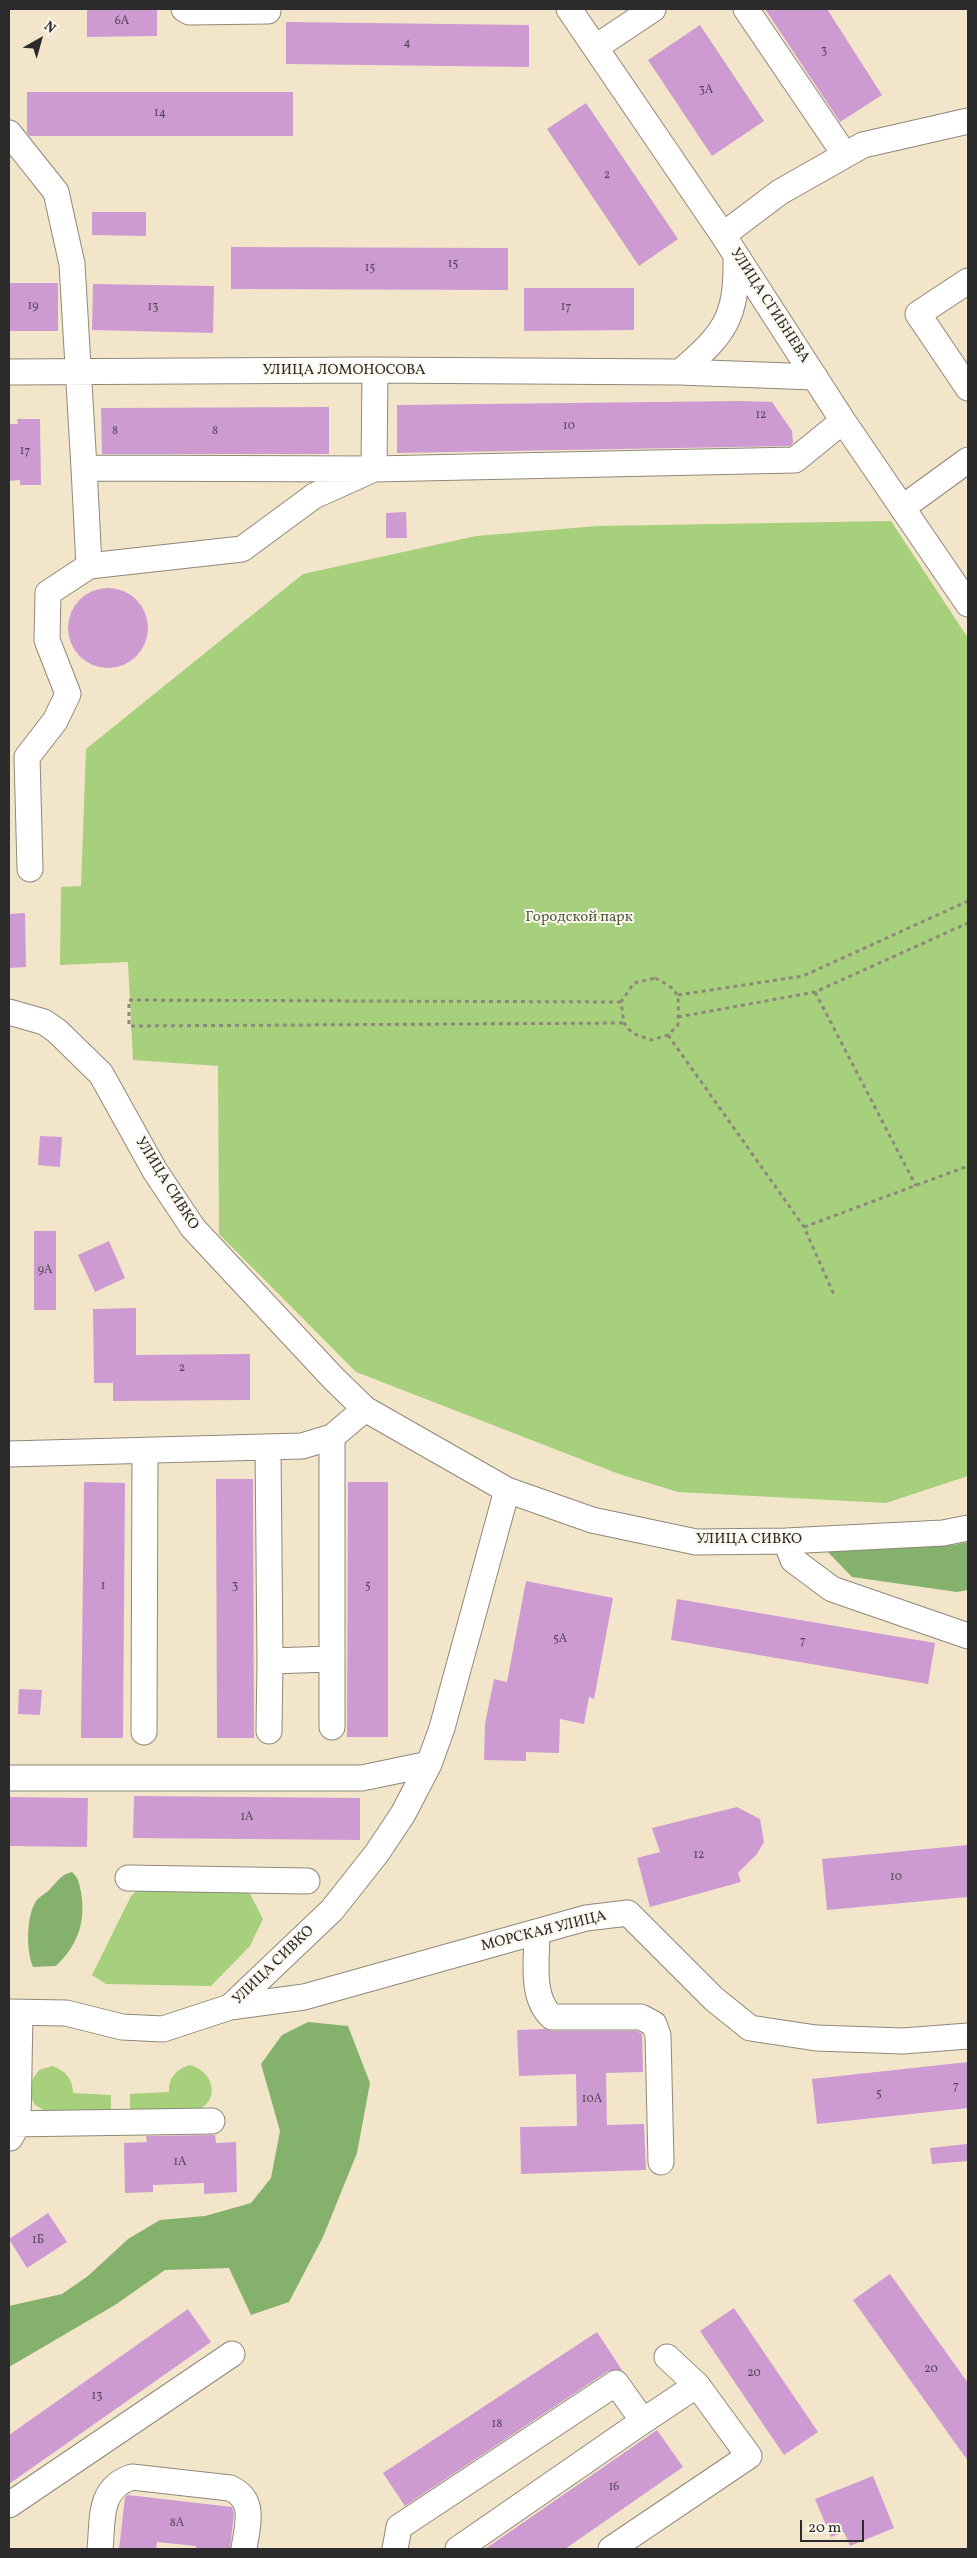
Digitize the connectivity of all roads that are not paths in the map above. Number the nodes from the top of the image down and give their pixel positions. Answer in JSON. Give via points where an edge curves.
{"nodes":[{"id":1,"x":184,"y":9,"type":"edge"},
{"id":2,"x":570,"y":9,"type":"edge"},
{"id":3,"x":653,"y":9,"type":"edge"},
{"id":4,"x":746,"y":9,"type":"edge"},
{"id":5,"x":268,"y":11,"type":"dead end"},
{"id":6,"x":596,"y":47,"type":"junction"},
{"id":7,"x":968,"y":122,"type":"edge"},
{"id":8,"x":9,"y":133,"type":"edge"},
{"id":9,"x":845,"y":155,"type":"junction"},
{"id":10,"x":723,"y":235,"type":"junction"},
{"id":11,"x":736,"y":257,"type":"junction"},
{"id":12,"x":968,"y":281,"type":"edge"},
{"id":13,"x":79,"y":370,"type":"junction"},
{"id":14,"x":375,"y":370,"type":"junction"},
{"id":15,"x":9,"y":372,"type":"edge"},
{"id":16,"x":680,"y":372,"type":"junction"},
{"id":17,"x":814,"y":377,"type":"junction"},
{"id":18,"x":968,"y":388,"type":"edge"},
{"id":19,"x":843,"y":421,"type":"junction"},
{"id":20,"x":968,"y":460,"type":"edge"},
{"id":21,"x":84,"y":468,"type":"junction"},
{"id":22,"x":374,"y":469,"type":"junction"},
{"id":23,"x":902,"y":508,"type":"junction"},
{"id":24,"x":89,"y":566,"type":"junction"},
{"id":25,"x":968,"y":604,"type":"edge"},
{"id":26,"x":30,"y":869,"type":"dead end"},
{"id":27,"x":9,"y":1012,"type":"edge"},
{"id":28,"x":365,"y":1409,"type":"junction"},
{"id":29,"x":332,"y":1436,"type":"junction"},
{"id":30,"x":268,"y":1448,"type":"junction"},
{"id":31,"x":145,"y":1451,"type":"junction"},
{"id":32,"x":9,"y":1454,"type":"edge"},
{"id":33,"x":507,"y":1490,"type":"junction"},
{"id":34,"x":968,"y":1528,"type":"edge"},
{"id":35,"x":786,"y":1541,"type":"junction"},
{"id":36,"x":968,"y":1636,"type":"edge"},
{"id":37,"x":331,"y":1659,"type":"junction"},
{"id":38,"x":270,"y":1661,"type":"junction"},
{"id":39,"x":332,"y":1726,"type":"dead end"},
{"id":40,"x":144,"y":1732,"type":"dead end"},
{"id":41,"x":269,"y":1732,"type":"dead end"},
{"id":42,"x":429,"y":1764,"type":"junction"},
{"id":43,"x":9,"y":1778,"type":"edge"},
{"id":44,"x":128,"y":1878,"type":"dead end"},
{"id":45,"x":307,"y":1881,"type":"dead end"},
{"id":46,"x":537,"y":1932,"type":"junction"},
{"id":47,"x":230,"y":2007,"type":"junction"},
{"id":48,"x":14,"y":2012,"type":"edge"},
{"id":49,"x":968,"y":2036,"type":"edge"},
{"id":50,"x":212,"y":2120,"type":"dead end"},
{"id":51,"x":12,"y":2129,"type":"edge"},
{"id":52,"x":661,"y":2162,"type":"dead end"},
{"id":53,"x":232,"y":2354,"type":"dead end"},
{"id":54,"x":667,"y":2358,"type":"dead end"},
{"id":55,"x":697,"y":2385,"type":"junction"},
{"id":56,"x":643,"y":2421,"type":"junction"},
{"id":57,"x":9,"y":2505,"type":"edge"},
{"id":58,"x":100,"y":2549,"type":"edge"},
{"id":59,"x":244,"y":2549,"type":"edge"},
{"id":60,"x":395,"y":2549,"type":"edge"},
{"id":61,"x":458,"y":2549,"type":"edge"},
{"id":62,"x":611,"y":2549,"type":"edge"}],
"edges":[{"from":1,"to":5,"type":"street","via":[[189,12]]},
{"from":2,"to":6,"type":"street","name":"УЛИЦА СГИБНЕВА"},
{"from":3,"to":6,"type":"street"},
{"from":4,"to":9,"type":"street"},
{"from":6,"to":10,"type":"street","name":"УЛИЦА СГИБНЕВА"},
{"from":7,"to":9,"type":"street","via":[[863,145]]},
{"from":8,"to":13,"type":"street","via":[[56,192],[72,264]]},
{"from":9,"to":10,"type":"street","via":[[780,192]]},
{"from":10,"to":11,"type":"street","name":"УЛИЦА СГИБНЕВА"},
{"from":11,"to":16,"type":"street","via":[[736,286],[730,314],[713,343]]},
{"from":11,"to":17,"type":"street","name":"УЛИЦА СГИБНЕВА"},
{"from":12,"to":18,"type":"street","via":[[918,314]]},
{"from":13,"to":14,"type":"street","name":"УЛИЦА ЛОМОНОСОВА"},
{"from":13,"to":15,"type":"street","name":"УЛИЦА ЛОМОНОСОВА"},
{"from":13,"to":21,"type":"street"},
{"from":14,"to":16,"type":"street","name":"УЛИЦА ЛОМОНОСОВА"},
{"from":14,"to":22,"type":"street"},
{"from":16,"to":17,"type":"street","name":"УЛИЦА ЛОМОНОСОВА"},
{"from":17,"to":19,"type":"street","name":"УЛИЦА СГИБНЕВА"},
{"from":19,"to":22,"type":"street","via":[[794,460]]},
{"from":19,"to":23,"type":"street","name":"УЛИЦА СГИБНЕВА"},
{"from":20,"to":23,"type":"street"},
{"from":21,"to":22,"type":"street"},
{"from":21,"to":24,"type":"street"},
{"from":22,"to":24,"type":"street","via":[[314,496],[242,550]]},
{"from":23,"to":25,"type":"street","name":"УЛИЦА СГИБНЕВА"},
{"from":24,"to":26,"type":"street","via":[[48,593],[48,640],[68,694],[55,721],[27,757]]},
{"from":27,"to":28,"type":"street","name":"УЛИЦА СИВКО","via":[[44,1022],[58,1031],[101,1074],[155,1171],[193,1228]]},
{"from":28,"to":29,"type":"street"},
{"from":28,"to":33,"type":"street","name":"УЛИЦА СИВКО"},
{"from":29,"to":30,"type":"street","via":[[302,1446]]},
{"from":29,"to":37,"type":"street"},
{"from":30,"to":31,"type":"street"},
{"from":30,"to":38,"type":"street"},
{"from":31,"to":32,"type":"street"},
{"from":31,"to":40,"type":"street"},
{"from":33,"to":35,"type":"street","name":"УЛИЦА СИВКО","via":[[592,1520],[696,1542]]},
{"from":33,"to":42,"type":"street","name":"УЛИЦА СИВКО","via":[[442,1728]]},
{"from":34,"to":35,"type":"street","name":"УЛИЦА СИВКО","via":[[943,1533]]},
{"from":35,"to":36,"type":"street","via":[[793,1560],[832,1589]]},
{"from":37,"to":38,"type":"street"},
{"from":37,"to":39,"type":"street"},
{"from":38,"to":41,"type":"street"},
{"from":42,"to":43,"type":"street","via":[[362,1778]]},
{"from":42,"to":47,"type":"street","name":"УЛИЦА СИВКО","via":[[403,1814],[332,1910]]},
{"from":44,"to":45,"type":"street"},
{"from":46,"to":47,"type":"street","name":"МОРСКАЯ УЛИЦА","via":[[304,1998]]},
{"from":46,"to":49,"type":"street","name":"МОРСКАЯ УЛИЦА","via":[[586,1918],[628,1913],[714,1998],[750,2028],[816,2038],[903,2041]]},
{"from":46,"to":52,"type":"street","via":[[538,1998],[552,2017],[640,2017],[654,2024],[658,2035]]},
{"from":47,"to":48,"type":"street","name":"УЛИЦА СИВКО","via":[[162,2028],[122,2027],[66,2013]]},
{"from":48,"to":51,"type":"street"},
{"from":50,"to":51,"type":"street"},
{"from":53,"to":57,"type":"street"},
{"from":54,"to":55,"type":"street"},
{"from":55,"to":56,"type":"street"},
{"from":55,"to":62,"type":"street","via":[[749,2456]]},
{"from":56,"to":60,"type":"street","via":[[616,2382],[399,2527]]},
{"from":56,"to":61,"type":"street"},
{"from":58,"to":59,"type":"street","via":[[105,2499],[119,2481],[132,2477],[230,2488],[240,2492],[246,2500],[248,2514]]}]}
